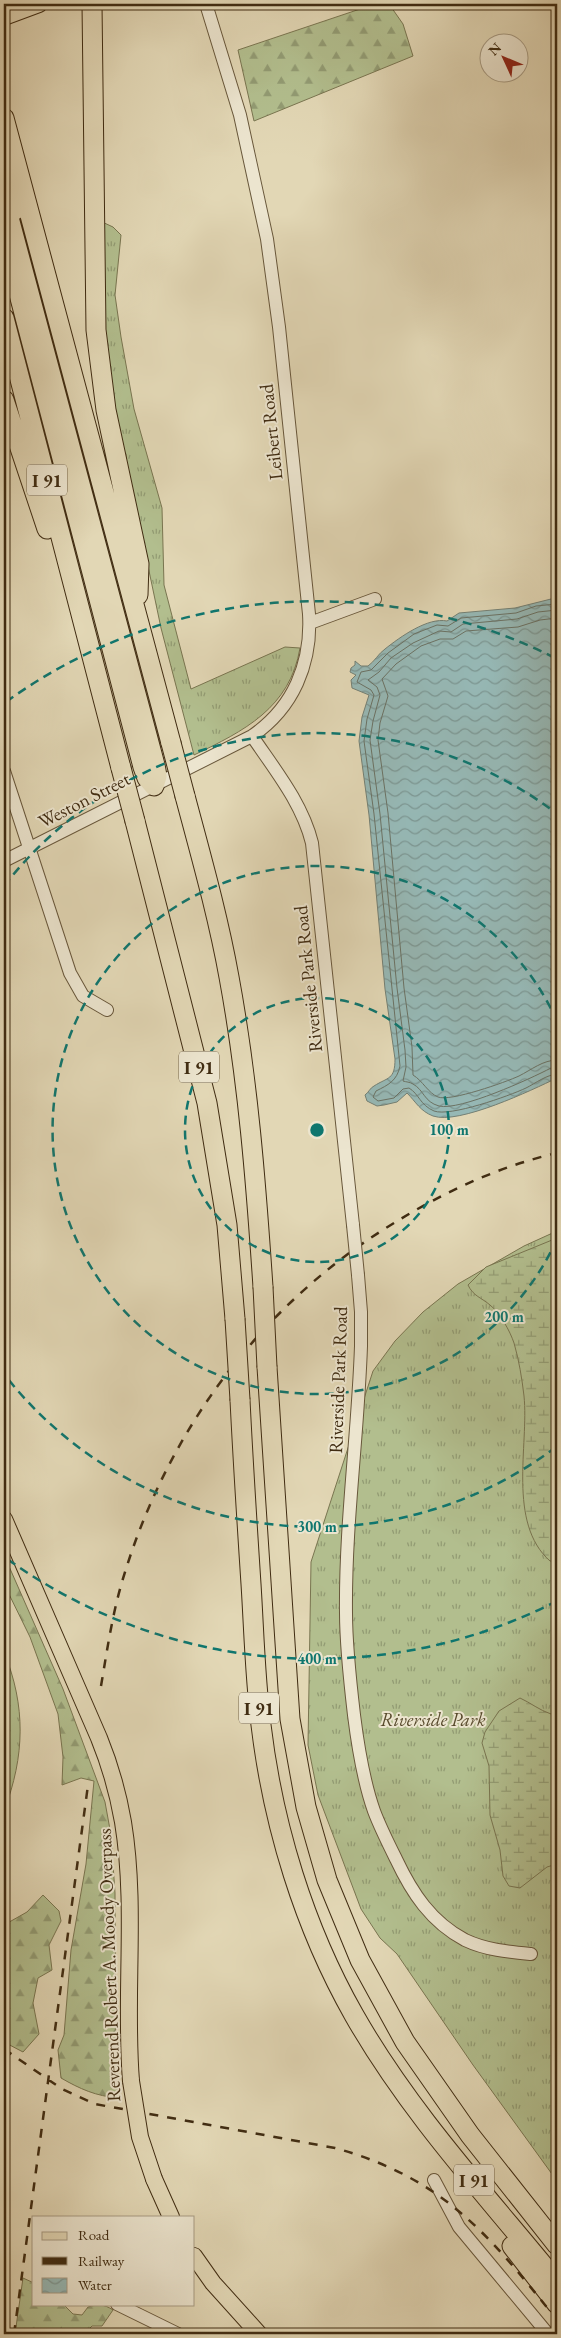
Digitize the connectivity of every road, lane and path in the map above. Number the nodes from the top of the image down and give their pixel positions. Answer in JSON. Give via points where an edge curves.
{"nodes":[{"id":1,"x":39,"y":4,"type":"edge"},
{"id":2,"x":92,"y":4,"type":"edge"},
{"id":3,"x":206,"y":4,"type":"edge"},
{"id":4,"x":7,"y":16,"type":"edge"},
{"id":5,"x":4,"y":118,"type":"edge"},
{"id":6,"x":4,"y":177,"type":"edge"},
{"id":7,"x":4,"y":199,"type":"edge"},
{"id":8,"x":4,"y":237,"type":"edge"},
{"id":9,"x":4,"y":318,"type":"edge"},
{"id":10,"x":72,"y":368,"type":"junction"},
{"id":11,"x":4,"y":400,"type":"edge"},
{"id":12,"x":375,"y":599,"type":"dead end"},
{"id":13,"x":136,"y":611,"type":"junction"},
{"id":14,"x":83,"y":621,"type":"junction"},
{"id":15,"x":310,"y":623,"type":"junction"},
{"id":16,"x":252,"y":736,"type":"junction"},
{"id":17,"x":4,"y":770,"type":"edge"},
{"id":18,"x":154,"y":786,"type":"junction"},
{"id":19,"x":29,"y":849,"type":"junction"},
{"id":20,"x":4,"y":861,"type":"edge"},
{"id":21,"x":107,"y":1010,"type":"dead end"},
{"id":22,"x":4,"y":1518,"type":"edge"},
{"id":23,"x":532,"y":1954,"type":"dead end"},
{"id":24,"x":393,"y":2076,"type":"junction"},
{"id":25,"x":484,"y":2154,"type":"junction"},
{"id":26,"x":434,"y":2180,"type":"dead end"},
{"id":27,"x":171,"y":2216,"type":"edge"},
{"id":28,"x":557,"y":2225,"type":"edge"},
{"id":29,"x":557,"y":2245,"type":"edge"},
{"id":30,"x":195,"y":2257,"type":"edge"},
{"id":31,"x":557,"y":2282,"type":"edge"},
{"id":32,"x":557,"y":2304,"type":"edge"},
{"id":33,"x":120,"y":2306,"type":"edge"},
{"id":34,"x":178,"y":2334,"type":"edge"},
{"id":35,"x":259,"y":2334,"type":"edge"},
{"id":36,"x":548,"y":2334,"type":"edge"}],
"edges":[{"from":1,"to":4,"type":"main road"},
{"from":2,"to":13,"type":"highway","via":[[96,330],[106,410],[139,564]]},
{"from":3,"to":15,"type":"street","name":"Leibert Road","via":[[240,116],[266,232]]},
{"from":5,"to":10,"type":"highway","number":"I 91"},
{"from":6,"to":10,"type":"highway","via":[[46,318]]},
{"from":7,"to":18,"type":"highway","via":[[155,765],[157,776]]},
{"from":8,"to":18,"type":"highway","via":[[143,767]]},
{"from":9,"to":14,"type":"highway","number":"I 91"},
{"from":10,"to":13,"type":"highway","number":"I 91"},
{"from":11,"to":14,"type":"highway","via":[[66,591]]},
{"from":12,"to":15,"type":"street"},
{"from":13,"to":25,"type":"highway","number":"I 91","bridge":true,"via":[[220,933],[238,1034],[254,1156],[288,1702],[296,1763],[310,1825],[338,1910],[380,2000],[428,2078]]},
{"from":14,"to":24,"type":"highway","number":"I 91","bridge":true,"via":[[207,1103],[227,1224],[258,1705],[276,1811],[301,1895],[324,1953],[354,2015]]},
{"from":15,"to":16,"type":"street","name":"Leibert Road","via":[[308,651],[298,684],[279,713]]},
{"from":16,"to":18,"type":"street","name":"Leibert Road"},
{"from":16,"to":23,"type":"street","name":"Riverside Park Road","bridge":true,"via":[[297,804],[312,843],[358,1275],[362,1346],[346,1613],[352,1698],[365,1781],[385,1838],[426,1910],[449,1930],[474,1944],[498,1951]]},
{"from":17,"to":19,"type":"street"},
{"from":18,"to":19,"type":"street","name":"Weston Street"},
{"from":19,"to":20,"type":"street","name":"Weston Street"},
{"from":19,"to":21,"type":"street","via":[[70,973],[83,996]]},
{"from":22,"to":27,"type":"main road","name":"Reverend Robert A. Moody Overpass","bridge":true,"via":[[100,1738],[120,1806],[128,1866],[132,2081],[140,2137]]},
{"from":24,"to":31,"type":"highway","number":"I 91"},
{"from":24,"to":32,"type":"highway","via":[[414,2122]]},
{"from":25,"to":28,"type":"highway","via":[[518,2181]]},
{"from":25,"to":29,"type":"highway","number":"I 91"},
{"from":26,"to":36,"type":"street","via":[[461,2229]]},
{"from":30,"to":35,"type":"main road"},
{"from":33,"to":34,"type":"street"}]}
